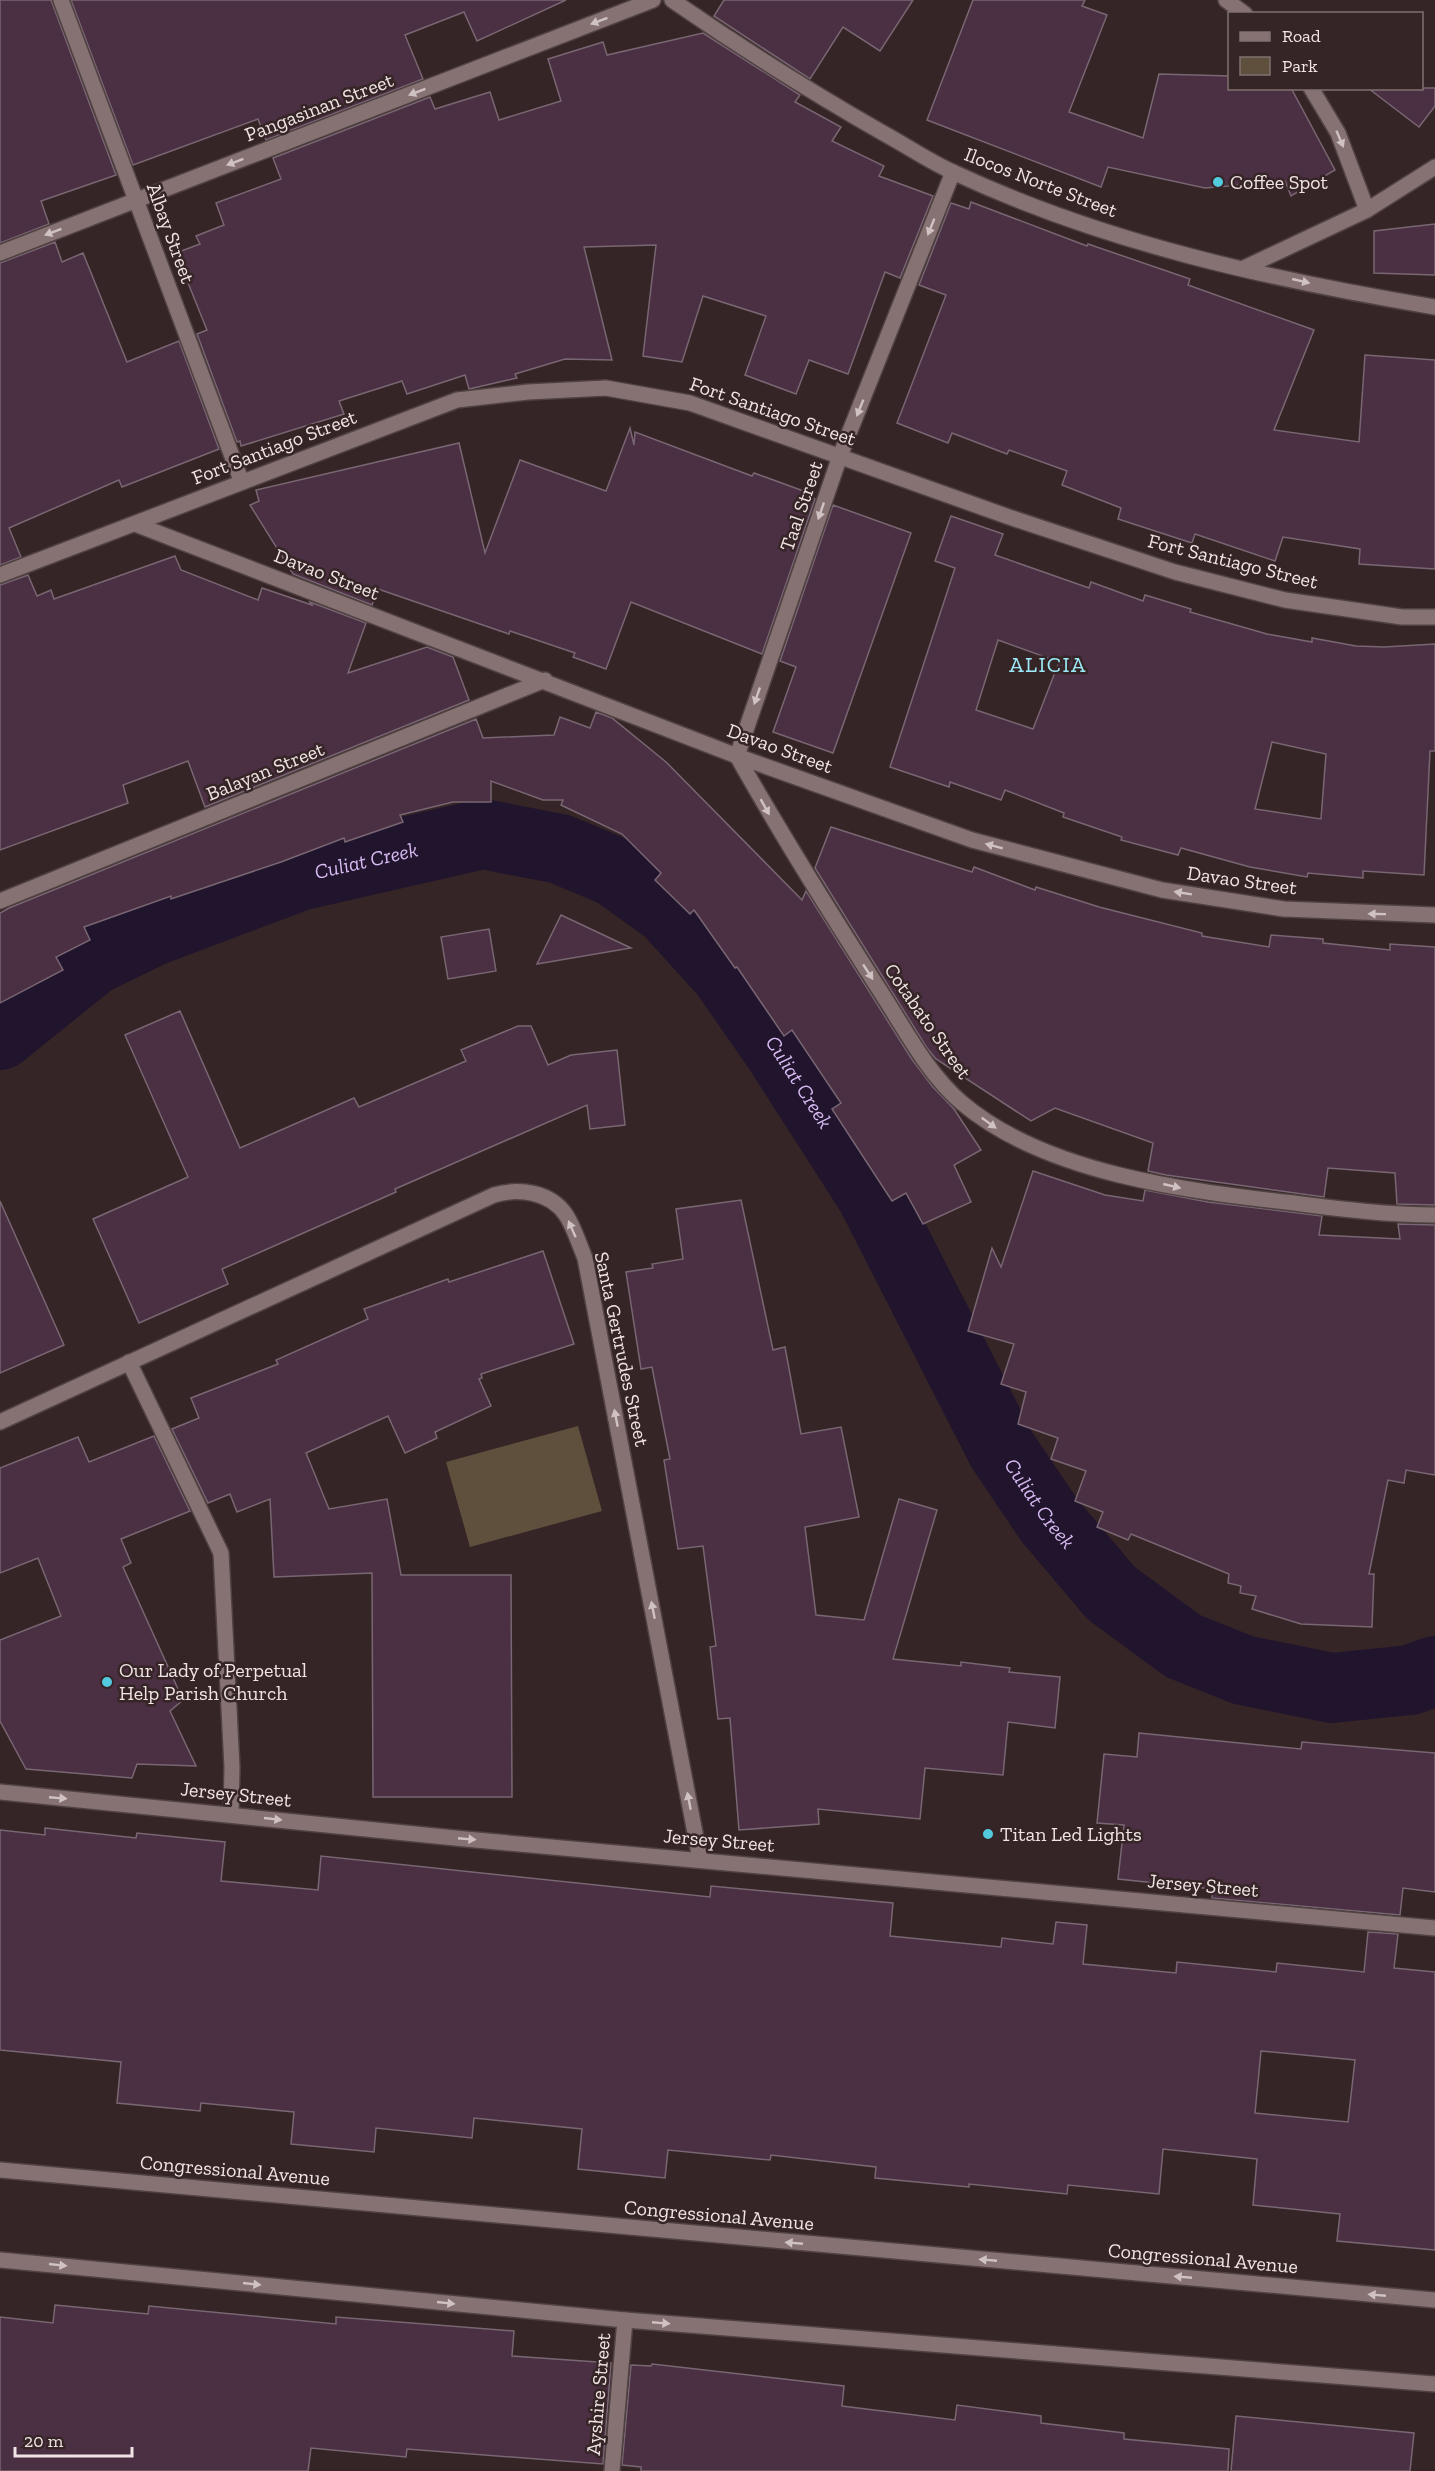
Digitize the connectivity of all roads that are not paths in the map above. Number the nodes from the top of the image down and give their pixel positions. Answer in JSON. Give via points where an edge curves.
{"nodes":[{"id":1,"x":62,"y":0,"type":"edge"},
{"id":2,"x":654,"y":0,"type":"edge"},
{"id":3,"x":672,"y":0,"type":"edge"},
{"id":4,"x":1226,"y":0,"type":"edge"},
{"id":5,"x":1242,"y":12,"type":"edge"},
{"id":6,"x":1312,"y":90,"type":"edge"},
{"id":7,"x":1435,"y":167,"type":"edge"},
{"id":8,"x":953,"y":172,"type":"junction"},
{"id":9,"x":137,"y":200,"type":"junction"},
{"id":10,"x":1367,"y":210,"type":"junction"},
{"id":11,"x":0,"y":253,"type":"edge"},
{"id":12,"x":1244,"y":268,"type":"junction"},
{"id":13,"x":1435,"y":307,"type":"edge"},
{"id":14,"x":840,"y":456,"type":"junction"},
{"id":15,"x":241,"y":480,"type":"junction"},
{"id":16,"x":135,"y":524,"type":"junction"},
{"id":17,"x":0,"y":575,"type":"edge"},
{"id":18,"x":1435,"y":617,"type":"edge"},
{"id":19,"x":545,"y":680,"type":"junction"},
{"id":20,"x":737,"y":756,"type":"junction"},
{"id":21,"x":0,"y":901,"type":"edge"},
{"id":22,"x":1435,"y":915,"type":"edge"},
{"id":23,"x":1435,"y":1215,"type":"edge"},
{"id":24,"x":129,"y":1362,"type":"junction"},
{"id":25,"x":0,"y":1422,"type":"edge"},
{"id":26,"x":0,"y":1792,"type":"edge"},
{"id":27,"x":231,"y":1814,"type":"junction"},
{"id":28,"x":700,"y":1859,"type":"junction"},
{"id":29,"x":1435,"y":1929,"type":"edge"},
{"id":30,"x":0,"y":2170,"type":"edge"},
{"id":31,"x":0,"y":2260,"type":"edge"},
{"id":32,"x":1435,"y":2300,"type":"edge"},
{"id":33,"x":625,"y":2320,"type":"junction"},
{"id":34,"x":1435,"y":2384,"type":"edge"},
{"id":35,"x":612,"y":2471,"type":"edge"}],
"edges":[{"from":1,"to":9,"type":"street","name":"Albay Street"},
{"from":2,"to":9,"type":"street","name":"Pangasinan Street","one_way":true},
{"from":3,"to":8,"type":"street","name":"Ilocos Norte Street","via":[[725,37]]},
{"from":4,"to":5,"type":"street"},
{"from":6,"to":10,"type":"street","one_way":true,"via":[[1338,133]]},
{"from":7,"to":10,"type":"street"},
{"from":8,"to":12,"type":"street","name":"Ilocos Norte Street","via":[[1088,225]]},
{"from":8,"to":14,"type":"street","name":"Taal Street","one_way":true},
{"from":9,"to":11,"type":"street","name":"Pangasinan Street","one_way":true},
{"from":9,"to":15,"type":"street","name":"Albay Street"},
{"from":10,"to":12,"type":"street"},
{"from":12,"to":13,"type":"street","name":"Ilocos Norte Street","one_way":true},
{"from":14,"to":15,"type":"street","name":"Fort Santiago Street","via":[[690,403],[606,388],[457,400]]},
{"from":14,"to":18,"type":"street","name":"Fort Santiago Street","via":[[1175,572],[1285,600],[1402,617]]},
{"from":14,"to":20,"type":"street","name":"Taal Street","one_way":true},
{"from":15,"to":16,"type":"street","name":"Fort Santiago Street"},
{"from":16,"to":17,"type":"street","name":"Fort Santiago Street"},
{"from":16,"to":19,"type":"street","name":"Davao Street"},
{"from":19,"to":20,"type":"street","name":"Davao Street"},
{"from":19,"to":21,"type":"street","name":"Balayan Street"},
{"from":22,"to":20,"type":"street","name":"Davao Street","one_way":true,"via":[[1284,909],[1162,890],[972,840]]},
{"from":20,"to":23,"type":"street","name":"Cotabato Street","one_way":true,"via":[[796,861],[928,1064],[961,1102],[1002,1132],[1089,1167],[1199,1192],[1330,1208]]},
{"from":24,"to":25,"type":"street","name":"Santa Gertrudes Street"},
{"from":24,"to":27,"type":"street","via":[[221,1553]]},
{"from":28,"to":24,"type":"street","name":"Santa Gertrudes Street","one_way":true,"via":[[585,1258],[565,1214],[549,1200],[512,1190],[494,1195]]},
{"from":26,"to":27,"type":"street","name":"Jersey Street","one_way":true},
{"from":27,"to":28,"type":"street","name":"Jersey Street","one_way":true},
{"from":28,"to":29,"type":"street","name":"Jersey Street"},
{"from":32,"to":30,"type":"street","name":"Congressional Avenue","one_way":true},
{"from":31,"to":33,"type":"street","one_way":true},
{"from":33,"to":34,"type":"street","one_way":true},
{"from":33,"to":35,"type":"street","name":"Ayshire Street"}]}
